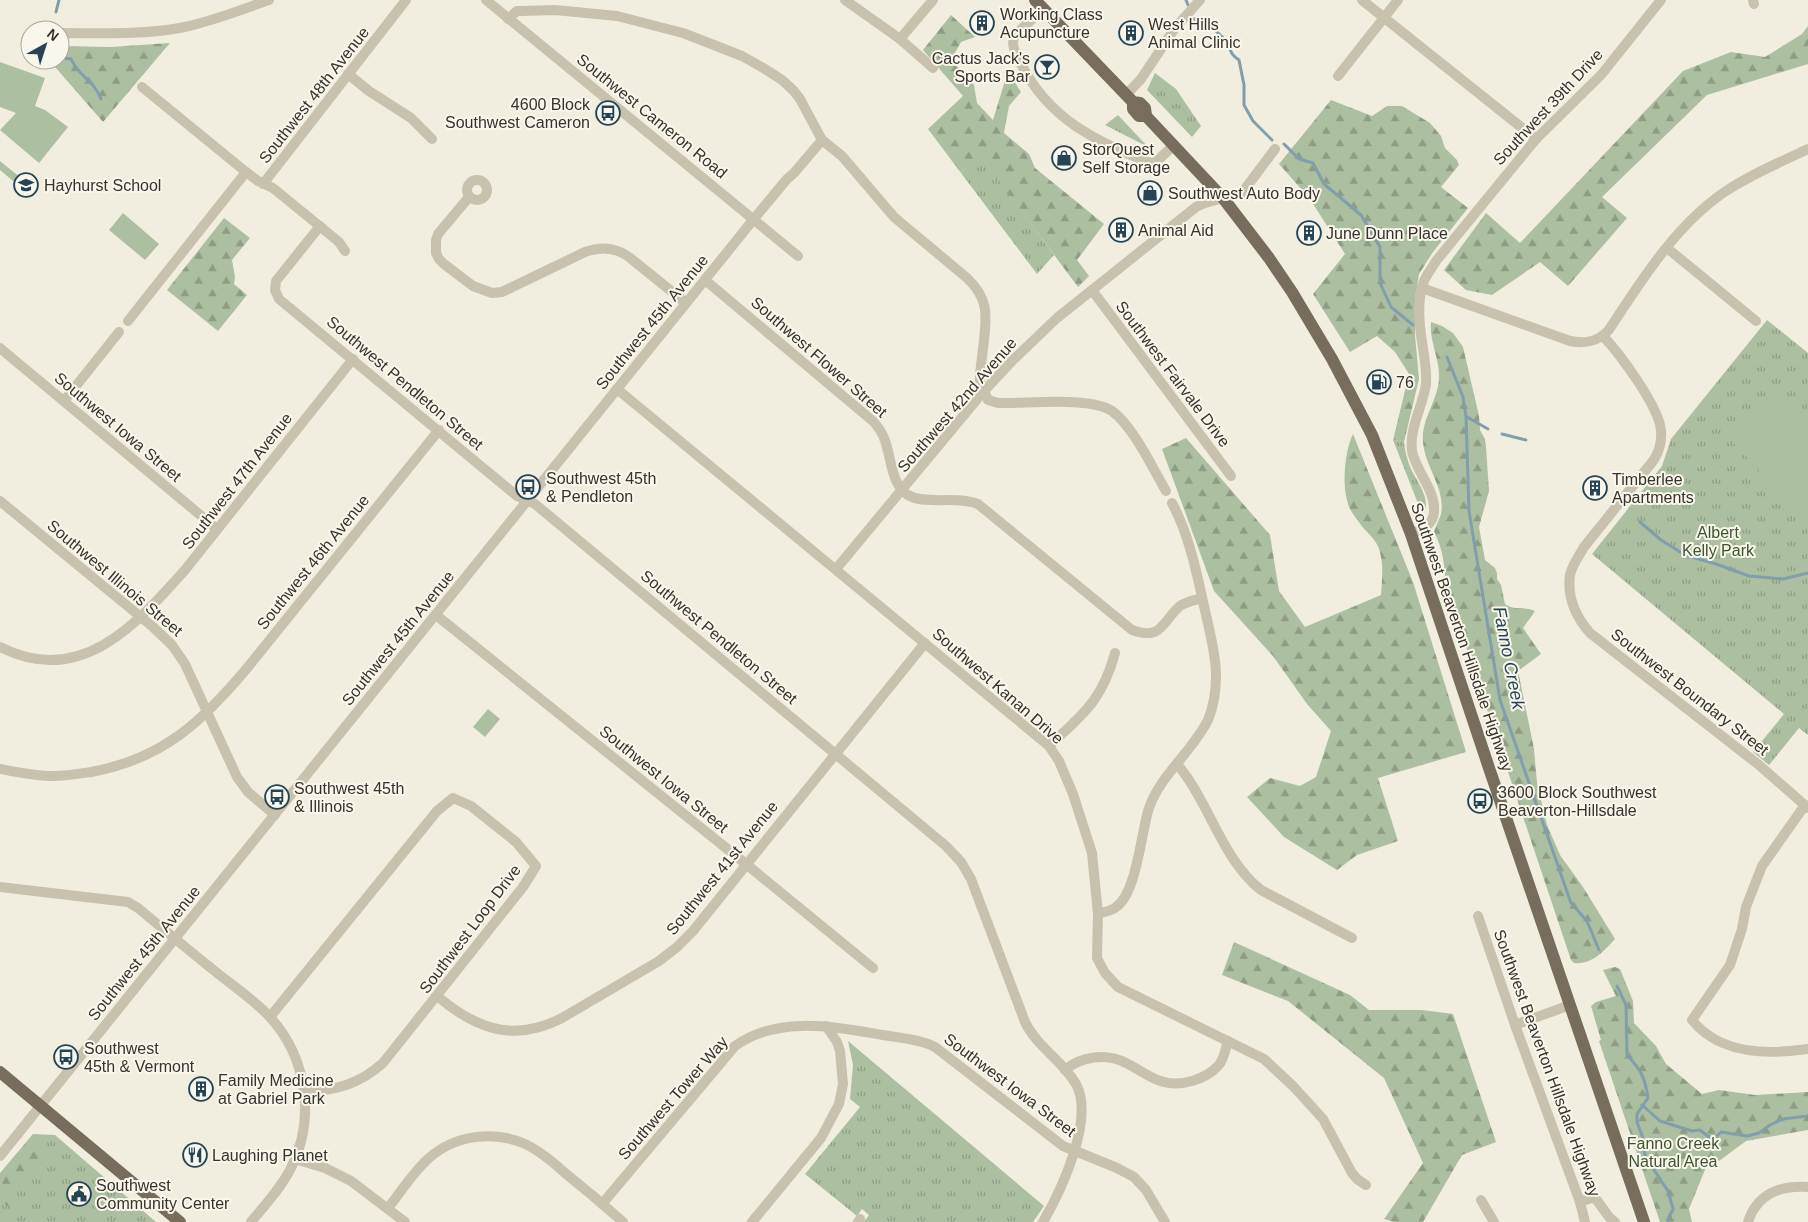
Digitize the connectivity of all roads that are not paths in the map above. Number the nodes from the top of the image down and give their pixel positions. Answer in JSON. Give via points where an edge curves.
{"nodes":[{"id":1,"x":269,"y":0,"type":"edge"},
{"id":2,"x":406,"y":0,"type":"edge"},
{"id":3,"x":486,"y":0,"type":"edge"},
{"id":4,"x":845,"y":0,"type":"edge"},
{"id":5,"x":933,"y":0,"type":"edge"},
{"id":6,"x":1200,"y":0,"type":"edge"},
{"id":7,"x":1362,"y":0,"type":"edge"},
{"id":8,"x":1398,"y":0,"type":"edge"},
{"id":9,"x":1661,"y":0,"type":"edge"},
{"id":10,"x":1039,"y":4,"type":"edge"},
{"id":11,"x":1384,"y":18,"type":"junction"},
{"id":12,"x":508,"y":19,"type":"junction"},
{"id":13,"x":70,"y":33,"type":"edge"},
{"id":14,"x":900,"y":39,"type":"junction"},
{"id":15,"x":933,"y":68,"type":"dead end"},
{"id":16,"x":348,"y":74,"type":"junction"},
{"id":17,"x":1338,"y":76,"type":"dead end"},
{"id":18,"x":142,"y":87,"type":"dead end"},
{"id":19,"x":1130,"y":98,"type":"junction"},
{"id":20,"x":432,"y":139,"type":"dead end"},
{"id":21,"x":1536,"y":139,"type":"junction"},
{"id":22,"x":822,"y":140,"type":"junction"},
{"id":23,"x":1174,"y":145,"type":"junction"},
{"id":24,"x":1275,"y":149,"type":"dead end"},
{"id":25,"x":1808,"y":149,"type":"edge"},
{"id":26,"x":246,"y":172,"type":"junction"},
{"id":27,"x":263,"y":184,"type":"junction"},
{"id":28,"x":469,"y":197,"type":"dead end"},
{"id":29,"x":1223,"y":198,"type":"junction"},
{"id":30,"x":753,"y":220,"type":"junction"},
{"id":31,"x":320,"y":226,"type":"junction"},
{"id":32,"x":1667,"y":248,"type":"junction"},
{"id":33,"x":345,"y":251,"type":"dead end"},
{"id":34,"x":798,"y":256,"type":"dead end"},
{"id":35,"x":705,"y":280,"type":"junction"},
{"id":36,"x":1422,"y":288,"type":"junction"},
{"id":37,"x":1092,"y":290,"type":"junction"},
{"id":38,"x":686,"y":304,"type":"junction"},
{"id":39,"x":128,"y":321,"type":"dead end"},
{"id":40,"x":1756,"y":321,"type":"dead end"},
{"id":41,"x":119,"y":332,"type":"dead end"},
{"id":42,"x":1603,"y":336,"type":"junction"},
{"id":43,"x":0,"y":348,"type":"edge"},
{"id":44,"x":353,"y":360,"type":"junction"},
{"id":45,"x":617,"y":389,"type":"junction"},
{"id":46,"x":983,"y":392,"type":"junction"},
{"id":47,"x":64,"y":401,"type":"junction"},
{"id":48,"x":439,"y":430,"type":"junction"},
{"id":49,"x":1231,"y":476,"type":"dead end"},
{"id":50,"x":902,"y":490,"type":"junction"},
{"id":51,"x":1166,"y":491,"type":"dead end"},
{"id":52,"x":526,"y":500,"type":"junction"},
{"id":53,"x":0,"y":501,"type":"edge"},
{"id":54,"x":1172,"y":503,"type":"dead end"},
{"id":55,"x":217,"y":529,"type":"junction"},
{"id":56,"x":1411,"y":534,"type":"junction"},
{"id":57,"x":836,"y":569,"type":"junction"},
{"id":58,"x":1202,"y":598,"type":"junction"},
{"id":59,"x":436,"y":615,"type":"junction"},
{"id":60,"x":140,"y":617,"type":"junction"},
{"id":61,"x":925,"y":643,"type":"junction"},
{"id":62,"x":0,"y":647,"type":"edge"},
{"id":63,"x":1115,"y":654,"type":"dead end"},
{"id":64,"x":208,"y":712,"type":"junction"},
{"id":65,"x":1049,"y":746,"type":"junction"},
{"id":66,"x":835,"y":752,"type":"junction"},
{"id":67,"x":1177,"y":764,"type":"junction"},
{"id":68,"x":0,"y":769,"type":"edge"},
{"id":69,"x":1806,"y":807,"type":"edge"},
{"id":70,"x":275,"y":815,"type":"junction"},
{"id":71,"x":746,"y":864,"type":"junction"},
{"id":72,"x":0,"y":887,"type":"edge"},
{"id":73,"x":1098,"y":914,"type":"junction"},
{"id":74,"x":1478,"y":916,"type":"dead end"},
{"id":75,"x":1352,"y":938,"type":"dead end"},
{"id":76,"x":175,"y":939,"type":"junction"},
{"id":77,"x":873,"y":968,"type":"dead end"},
{"id":78,"x":437,"y":996,"type":"junction"},
{"id":79,"x":1570,"y":1005,"type":"junction"},
{"id":80,"x":270,"y":1018,"type":"junction"},
{"id":81,"x":1515,"y":1025,"type":"junction"},
{"id":82,"x":826,"y":1026,"type":"junction"},
{"id":83,"x":1228,"y":1041,"type":"junction"},
{"id":84,"x":927,"y":1043,"type":"joint"},
{"id":85,"x":1808,"y":1050,"type":"edge"},
{"id":86,"x":1064,"y":1070,"type":"junction"},
{"id":87,"x":0,"y":1072,"type":"edge"},
{"id":88,"x":305,"y":1093,"type":"junction"},
{"id":89,"x":41,"y":1106,"type":"junction"},
{"id":90,"x":1073,"y":1151,"type":"junction"},
{"id":91,"x":0,"y":1156,"type":"edge"},
{"id":92,"x":296,"y":1159,"type":"junction"},
{"id":93,"x":1366,"y":1185,"type":"dead end"},
{"id":94,"x":1808,"y":1187,"type":"edge"},
{"id":95,"x":1481,"y":1200,"type":"dead end"},
{"id":96,"x":1580,"y":1202,"type":"junction"},
{"id":97,"x":602,"y":1204,"type":"junction"},
{"id":98,"x":388,"y":1208,"type":"junction"},
{"id":99,"x":180,"y":1222,"type":"edge"},
{"id":100,"x":251,"y":1222,"type":"edge"},
{"id":101,"x":404,"y":1222,"type":"edge"},
{"id":102,"x":623,"y":1222,"type":"edge"},
{"id":103,"x":752,"y":1222,"type":"edge"},
{"id":104,"x":1042,"y":1222,"type":"edge"},
{"id":105,"x":1165,"y":1222,"type":"edge"},
{"id":106,"x":1494,"y":1222,"type":"edge"},
{"id":107,"x":1585,"y":1222,"type":"edge"},
{"id":108,"x":1615,"y":1222,"type":"edge"},
{"id":109,"x":1643,"y":1222,"type":"edge"},
{"id":110,"x":1748,"y":1222,"type":"edge"}],
"edges":[{"from":1,"to":13,"type":"street","via":[[180,28],[129,33]]},
{"from":2,"to":16,"type":"street","name":"Southwest 48th Avenue"},
{"from":3,"to":12,"type":"street","name":"Southwest Cameron Road"},
{"from":4,"to":14,"type":"street"},
{"from":5,"to":14,"type":"street"},
{"from":6,"to":19,"type":"street","via":[[1175,28]]},
{"from":7,"to":11,"type":"street"},
{"from":8,"to":11,"type":"street"},
{"from":9,"to":21,"type":"street","name":"Southwest 39th Drive","via":[[1601,75]]},
{"from":10,"to":19,"type":"main road","name":"Southwest Beaverton Hillsdale Highway"},
{"from":10,"to":23,"type":"street","via":[[1016,35],[1013,46],[1026,74],[1048,104],[1084,132],[1150,163],[1162,158]]},
{"from":11,"to":17,"type":"street"},
{"from":11,"to":21,"type":"street"},
{"from":12,"to":22,"type":"street","via":[[517,11],[600,13],[683,33],[718,46],[742,56],[788,85],[800,99]]},
{"from":12,"to":30,"type":"street","name":"Southwest Cameron Road"},
{"from":14,"to":15,"type":"street"},
{"from":16,"to":20,"type":"street","via":[[411,118]]},
{"from":16,"to":27,"type":"street","name":"Southwest 48th Avenue"},
{"from":18,"to":26,"type":"street"},
{"from":19,"to":23,"type":"main road","name":"Southwest Beaverton Hillsdale Highway","via":[[1133,109],[1140,116],[1146,116]]},
{"from":21,"to":36,"type":"street","name":"Southwest 39th Drive","via":[[1436,261]]},
{"from":22,"to":30,"type":"street","name":"Southwest 45th Avenue"},
{"from":22,"to":46,"type":"street","via":[[842,156],[894,217],[978,289],[986,314],[980,375]]},
{"from":23,"to":29,"type":"main road","name":"Southwest Beaverton Hillsdale Highway"},
{"from":24,"to":29,"type":"street","name":"Southwest 42nd Avenue","via":[[1244,190]]},
{"from":25,"to":32,"type":"street","via":[[1722,193]]},
{"from":26,"to":27,"type":"street"},
{"from":26,"to":39,"type":"street","name":"Southwest 48th Avenue"},
{"from":27,"to":31,"type":"street","via":[[273,188]]},
{"from":28,"to":38,"type":"street","via":[[438,234],[435,249],[444,264],[477,289],[492,293],[510,290],[592,249],[608,248],[629,257]]},
{"from":29,"to":37,"type":"street","name":"Southwest 42nd Avenue","via":[[1196,207]]},
{"from":29,"to":56,"type":"main road","name":"Southwest Beaverton Hillsdale Highway","via":[[1292,292],[1332,358],[1372,435]]},
{"from":30,"to":34,"type":"street","name":"Southwest Cameron Road"},
{"from":30,"to":35,"type":"street","name":"Southwest 45th Avenue"},
{"from":31,"to":33,"type":"street"},
{"from":31,"to":44,"type":"street","name":"Southwest Pendleton Street","via":[[276,280],[275,290],[278,298]]},
{"from":32,"to":40,"type":"street"},
{"from":32,"to":42,"type":"street"},
{"from":35,"to":38,"type":"street","name":"Southwest 45th Avenue"},
{"from":35,"to":50,"type":"street","name":"Southwest Flower Street","via":[[874,422],[884,438]]},
{"from":36,"to":42,"type":"street","via":[[1570,342],[1587,343]]},
{"from":36,"to":56,"type":"street","name":"Southwest 39th Drive","via":[[1420,317],[1425,390],[1412,446],[1435,510],[1428,526]]},
{"from":37,"to":46,"type":"street","name":"Southwest 42nd Avenue","via":[[1040,334]]},
{"from":37,"to":49,"type":"street","name":"Southwest Fairvale Drive"},
{"from":38,"to":45,"type":"street","name":"Southwest 45th Avenue"},
{"from":41,"to":47,"type":"street"},
{"from":42,"to":69,"type":"street","name":"Southwest Boundary Street","via":[[1637,380],[1660,425],[1661,441],[1653,461],[1584,547],[1576,562],[1570,576],[1576,614],[1590,633],[1759,765]]},
{"from":43,"to":47,"type":"street","name":"Southwest Iowa Street"},
{"from":44,"to":48,"type":"street","name":"Southwest Pendleton Street"},
{"from":44,"to":55,"type":"street","name":"Southwest 47th Avenue"},
{"from":45,"to":52,"type":"street","name":"Southwest 45th Avenue"},
{"from":45,"to":57,"type":"street","name":"Southwest Kanan Drive"},
{"from":46,"to":50,"type":"street","name":"Southwest 42nd Avenue"},
{"from":46,"to":51,"type":"street","via":[[988,400],[998,403],[1084,404],[1108,409],[1124,422]]},
{"from":47,"to":55,"type":"street","name":"Southwest Iowa Street"},
{"from":48,"to":52,"type":"street","name":"Southwest Pendleton Street"},
{"from":48,"to":64,"type":"street","name":"Southwest 46th Avenue"},
{"from":50,"to":57,"type":"street","name":"Southwest 42nd Avenue"},
{"from":50,"to":58,"type":"street","via":[[915,498],[978,504],[1132,630],[1146,633],[1161,629],[1180,606]]},
{"from":52,"to":59,"type":"street","name":"Southwest 45th Avenue"},
{"from":52,"to":66,"type":"street","name":"Southwest Pendleton Street","via":[[535,504]]},
{"from":53,"to":60,"type":"street","name":"Southwest Illinois Street"},
{"from":54,"to":58,"type":"street","via":[[1185,532]]},
{"from":55,"to":60,"type":"street","name":"Southwest 47th Avenue","via":[[185,570]]},
{"from":56,"to":79,"type":"main road","name":"Southwest Beaverton Hillsdale Highway"},
{"from":57,"to":61,"type":"street","name":"Southwest Kanan Drive"},
{"from":58,"to":67,"type":"street","via":[[1214,656],[1215,694],[1207,721]]},
{"from":59,"to":70,"type":"street","name":"Southwest 45th Avenue"},
{"from":59,"to":71,"type":"street","name":"Southwest Iowa Street"},
{"from":60,"to":62,"type":"street","name":"Southwest 47th Avenue","via":[[114,640],[74,658],[38,659],[16,655]]},
{"from":60,"to":64,"type":"street","name":"Southwest Illinois Street","via":[[176,650]]},
{"from":61,"to":65,"type":"street","name":"Southwest Kanan Drive"},
{"from":61,"to":66,"type":"street","name":"Southwest 41st Avenue"},
{"from":63,"to":65,"type":"street","via":[[1110,673],[1097,698]]},
{"from":64,"to":68,"type":"street","name":"Southwest 46th Avenue","via":[[160,749],[107,769],[53,776]]},
{"from":64,"to":70,"type":"street","name":"Southwest Illinois Street","via":[[237,777],[248,792]]},
{"from":65,"to":73,"type":"street","name":"Southwest Kanan Drive","via":[[1069,786],[1092,853]]},
{"from":66,"to":71,"type":"street","name":"Southwest 41st Avenue"},
{"from":66,"to":86,"type":"street","name":"Southwest Pendleton Street","via":[[961,862],[976,890],[1028,1028]]},
{"from":67,"to":73,"type":"street","via":[[1155,793],[1142,834],[1134,878],[1126,894],[1116,907]]},
{"from":67,"to":75,"type":"street","via":[[1189,778],[1230,855],[1251,882]]},
{"from":69,"to":85,"type":"street","via":[[1762,866],[1746,907],[1730,965],[1692,1020],[1709,1035],[1743,1050],[1780,1054]]},
{"from":70,"to":76,"type":"street","name":"Southwest 45th Avenue"},
{"from":71,"to":77,"type":"street","name":"Southwest Iowa Street"},
{"from":71,"to":78,"type":"street","name":"Southwest 41st Avenue","via":[[678,947],[547,1025],[513,1031],[485,1026],[467,1019]]},
{"from":72,"to":76,"type":"street","via":[[128,902]]},
{"from":73,"to":83,"type":"street","name":"Southwest Kanan Drive","via":[[1097,958],[1113,982]]},
{"from":74,"to":81,"type":"street","name":"Southwest Beaverton Hillsdale Highway"},
{"from":76,"to":80,"type":"street"},
{"from":76,"to":89,"type":"street","name":"Southwest 45th Avenue"},
{"from":78,"to":80,"type":"street","name":"Southwest Loop Drive","via":[[536,866],[516,842],[471,806],[453,798],[437,811]]},
{"from":78,"to":88,"type":"street","name":"Southwest Loop Drive","via":[[374,1071],[343,1087]]},
{"from":79,"to":81,"type":"street"},
{"from":79,"to":109,"type":"main road","name":"Southwest Beaverton Hillsdale Highway"},
{"from":80,"to":88,"type":"street","via":[[296,1059]]},
{"from":81,"to":96,"type":"street","name":"Southwest Beaverton Hillsdale Highway"},
{"from":82,"to":84,"type":"street","name":"Southwest Tower Way"},
{"from":82,"to":97,"type":"street","name":"Southwest Tower Way","via":[[786,1026],[746,1038],[735,1046]]},
{"from":82,"to":103,"type":"street","via":[[840,1051],[843,1084],[839,1104],[821,1138]]},
{"from":83,"to":86,"type":"street","via":[[1218,1066],[1203,1076],[1182,1083],[1162,1082],[1125,1062],[1106,1058],[1083,1059]]},
{"from":83,"to":93,"type":"street","name":"Southwest Kanan Drive","via":[[1264,1059],[1313,1107],[1327,1126],[1352,1174]]},
{"from":84,"to":90,"type":"street","name":"Southwest Iowa Street"},
{"from":86,"to":90,"type":"street","name":"Southwest Pendleton Street","via":[[1076,1085],[1081,1105]]},
{"from":87,"to":89,"type":"main road"},
{"from":88,"to":92,"type":"street","via":[[305,1126]]},
{"from":89,"to":91,"type":"street","name":"Southwest 45th Avenue"},
{"from":89,"to":99,"type":"main road"},
{"from":90,"to":104,"type":"street","name":"Southwest Pendleton Street","via":[[1061,1186]]},
{"from":90,"to":105,"type":"street","name":"Southwest Iowa Street","via":[[1134,1177],[1146,1190]]},
{"from":92,"to":98,"type":"street","via":[[339,1174]]},
{"from":92,"to":100,"type":"street","via":[[278,1190]]},
{"from":94,"to":110,"type":"street","via":[[1785,1187],[1771,1192],[1761,1198]]},
{"from":95,"to":106,"type":"street"},
{"from":96,"to":107,"type":"street","name":"Southwest Beaverton Hillsdale Highway"},
{"from":96,"to":108,"type":"street","via":[[1596,1199]]},
{"from":97,"to":98,"type":"street","via":[[534,1149],[505,1138],[482,1136],[452,1143],[435,1154]]},
{"from":97,"to":102,"type":"street"},
{"from":98,"to":101,"type":"street"}]}
